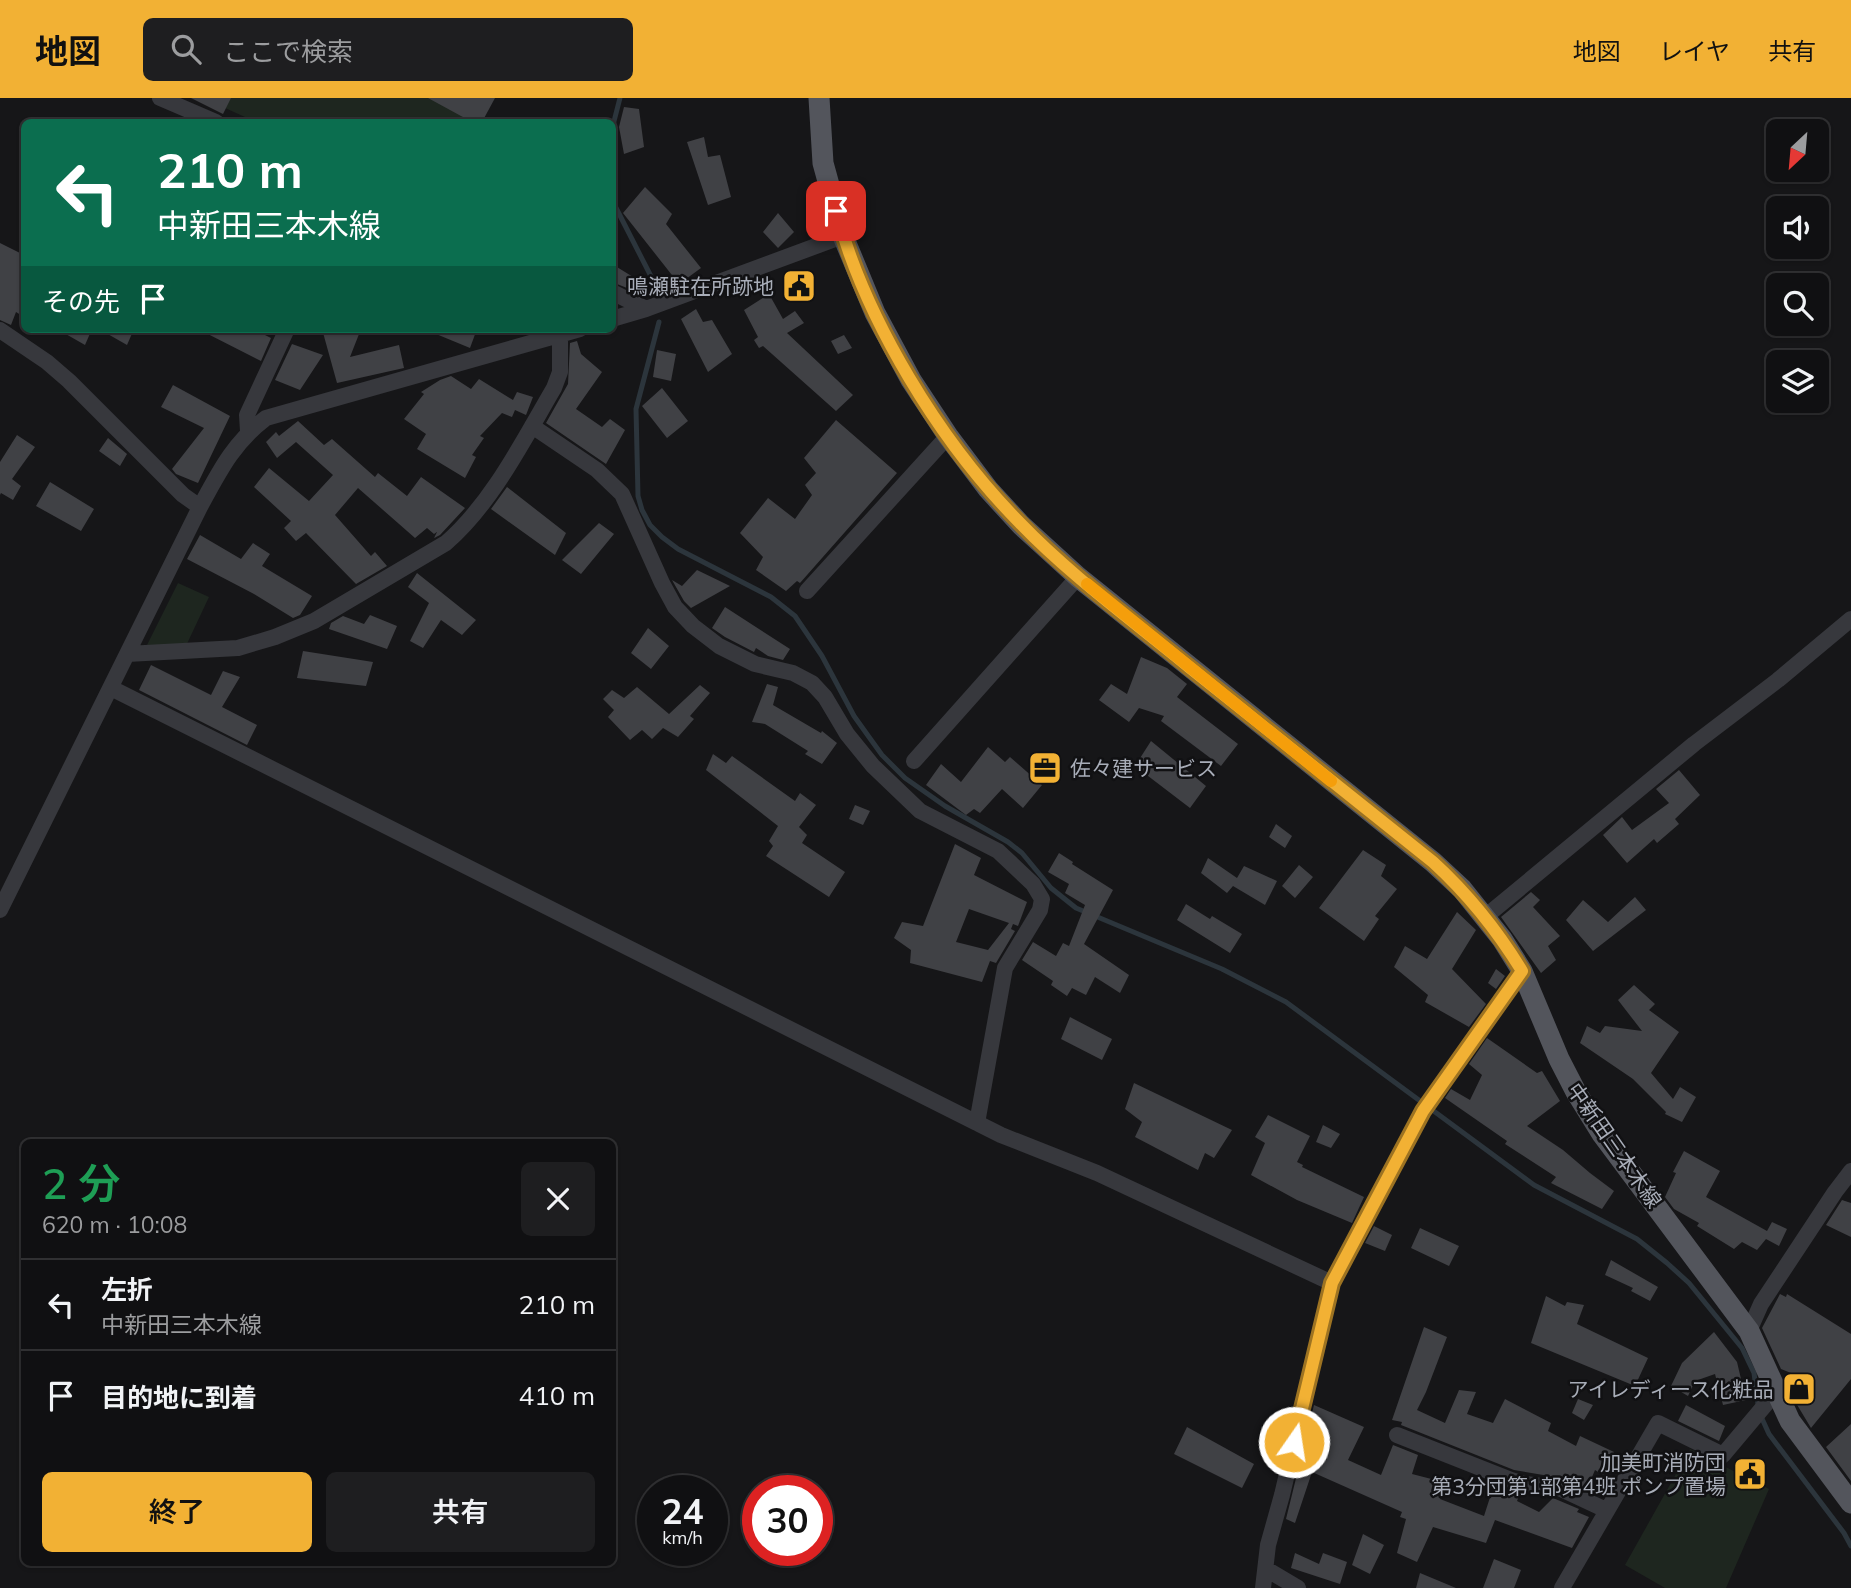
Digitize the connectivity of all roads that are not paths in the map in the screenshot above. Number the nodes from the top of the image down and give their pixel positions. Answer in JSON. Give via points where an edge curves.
{"nodes":[{"id":1,"x":160,"y":98,"type":"edge"},
{"id":2,"x":819,"y":98,"type":"edge"},
{"id":3,"x":209,"y":119,"type":"edge"},
{"id":4,"x":843,"y":236,"type":"junction"},
{"id":5,"x":616,"y":294,"type":"edge"},
{"id":6,"x":646,"y":309,"type":"junction"},
{"id":7,"x":616,"y":318,"type":"edge"},
{"id":8,"x":0,"y":330,"type":"edge"},
{"id":9,"x":285,"y":333,"type":"edge"},
{"id":10,"x":567,"y":333,"type":"edge"},
{"id":11,"x":560,"y":335,"type":"junction"},
{"id":12,"x":532,"y":426,"type":"junction"},
{"id":13,"x":248,"y":432,"type":"junction"},
{"id":14,"x":948,"y":436,"type":"junction"},
{"id":15,"x":200,"y":507,"type":"junction"},
{"id":16,"x":1078,"y":577,"type":"junction"},
{"id":17,"x":807,"y":591,"type":"dead end"},
{"id":18,"x":1851,"y":619,"type":"edge"},
{"id":19,"x":127,"y":654,"type":"junction"},
{"id":20,"x":111,"y":688,"type":"junction"},
{"id":21,"x":914,"y":761,"type":"dead end"},
{"id":22,"x":0,"y":910,"type":"edge"},
{"id":23,"x":1485,"y":917,"type":"junction"},
{"id":24,"x":1522,"y":971,"type":"junction"},
{"id":25,"x":977,"y":1123,"type":"junction"},
{"id":26,"x":1851,"y":1171,"type":"edge"},
{"id":27,"x":1332,"y":1283,"type":"junction"},
{"id":28,"x":1749,"y":1331,"type":"junction"},
{"id":29,"x":1766,"y":1404,"type":"junction"},
{"id":30,"x":1397,"y":1435,"type":"dead end"},
{"id":31,"x":1851,"y":1503,"type":"edge"},
{"id":32,"x":1606,"y":1510,"type":"junction"},
{"id":33,"x":1266,"y":1569,"type":"junction"},
{"id":34,"x":1263,"y":1588,"type":"edge"},
{"id":35,"x":1298,"y":1588,"type":"edge"},
{"id":36,"x":1562,"y":1588,"type":"edge"}],
"edges":[{"from":1,"to":3,"type":"street"},
{"from":2,"to":4,"type":"main road","name":"中新田三本木線","via":[[823,163]]},
{"from":4,"to":6,"type":"street"},
{"from":4,"to":14,"type":"main road","name":"中新田三本木線","via":[[875,313]]},
{"from":5,"to":6,"type":"street"},
{"from":6,"to":7,"type":"street"},
{"from":8,"to":15,"type":"street","via":[[54,368]]},
{"from":9,"to":13,"type":"street","via":[[247,415]]},
{"from":10,"to":11,"type":"street"},
{"from":11,"to":12,"type":"street","via":[[561,372]]},
{"from":11,"to":13,"type":"street","via":[[266,418]]},
{"from":12,"to":19,"type":"street","via":[[463,529],[446,544],[314,621],[238,648]]},
{"from":12,"to":25,"type":"street","via":[[597,470],[621,494],[675,607],[693,626],[755,664],[812,683],[873,766],[920,811],[998,850],[1033,884],[1042,899],[1040,910],[1005,968]]},
{"from":13,"to":15,"type":"street","via":[[230,452]]},
{"from":14,"to":16,"type":"main road","name":"中新田三本木線","via":[[1021,525]]},
{"from":14,"to":17,"type":"street"},
{"from":15,"to":19,"type":"street"},
{"from":16,"to":21,"type":"street"},
{"from":16,"to":23,"type":"main road","name":"中新田三本木線","via":[[1433,862]]},
{"from":18,"to":23,"type":"street"},
{"from":19,"to":20,"type":"street"},
{"from":20,"to":22,"type":"street"},
{"from":20,"to":25,"type":"street"},
{"from":23,"to":24,"type":"main road","name":"中新田三本木線"},
{"from":24,"to":27,"type":"street","via":[[1426,1107]]},
{"from":24,"to":28,"type":"main road","name":"中新田三本木線","via":[[1576,1092]]},
{"from":25,"to":27,"type":"street","via":[[1097,1173]]},
{"from":26,"to":28,"type":"street","via":[[1761,1304]]},
{"from":27,"to":33,"type":"street"},
{"from":28,"to":29,"type":"main road","name":"中新田三本木線"},
{"from":29,"to":31,"type":"main road","name":"中新田三本木線","via":[[1790,1421]]},
{"from":29,"to":32,"type":"street","via":[[1723,1455],[1658,1423]]},
{"from":30,"to":32,"type":"street","via":[[1511,1480],[1559,1488]]},
{"from":32,"to":36,"type":"street"},
{"from":33,"to":34,"type":"street"},
{"from":33,"to":35,"type":"street"}]}
